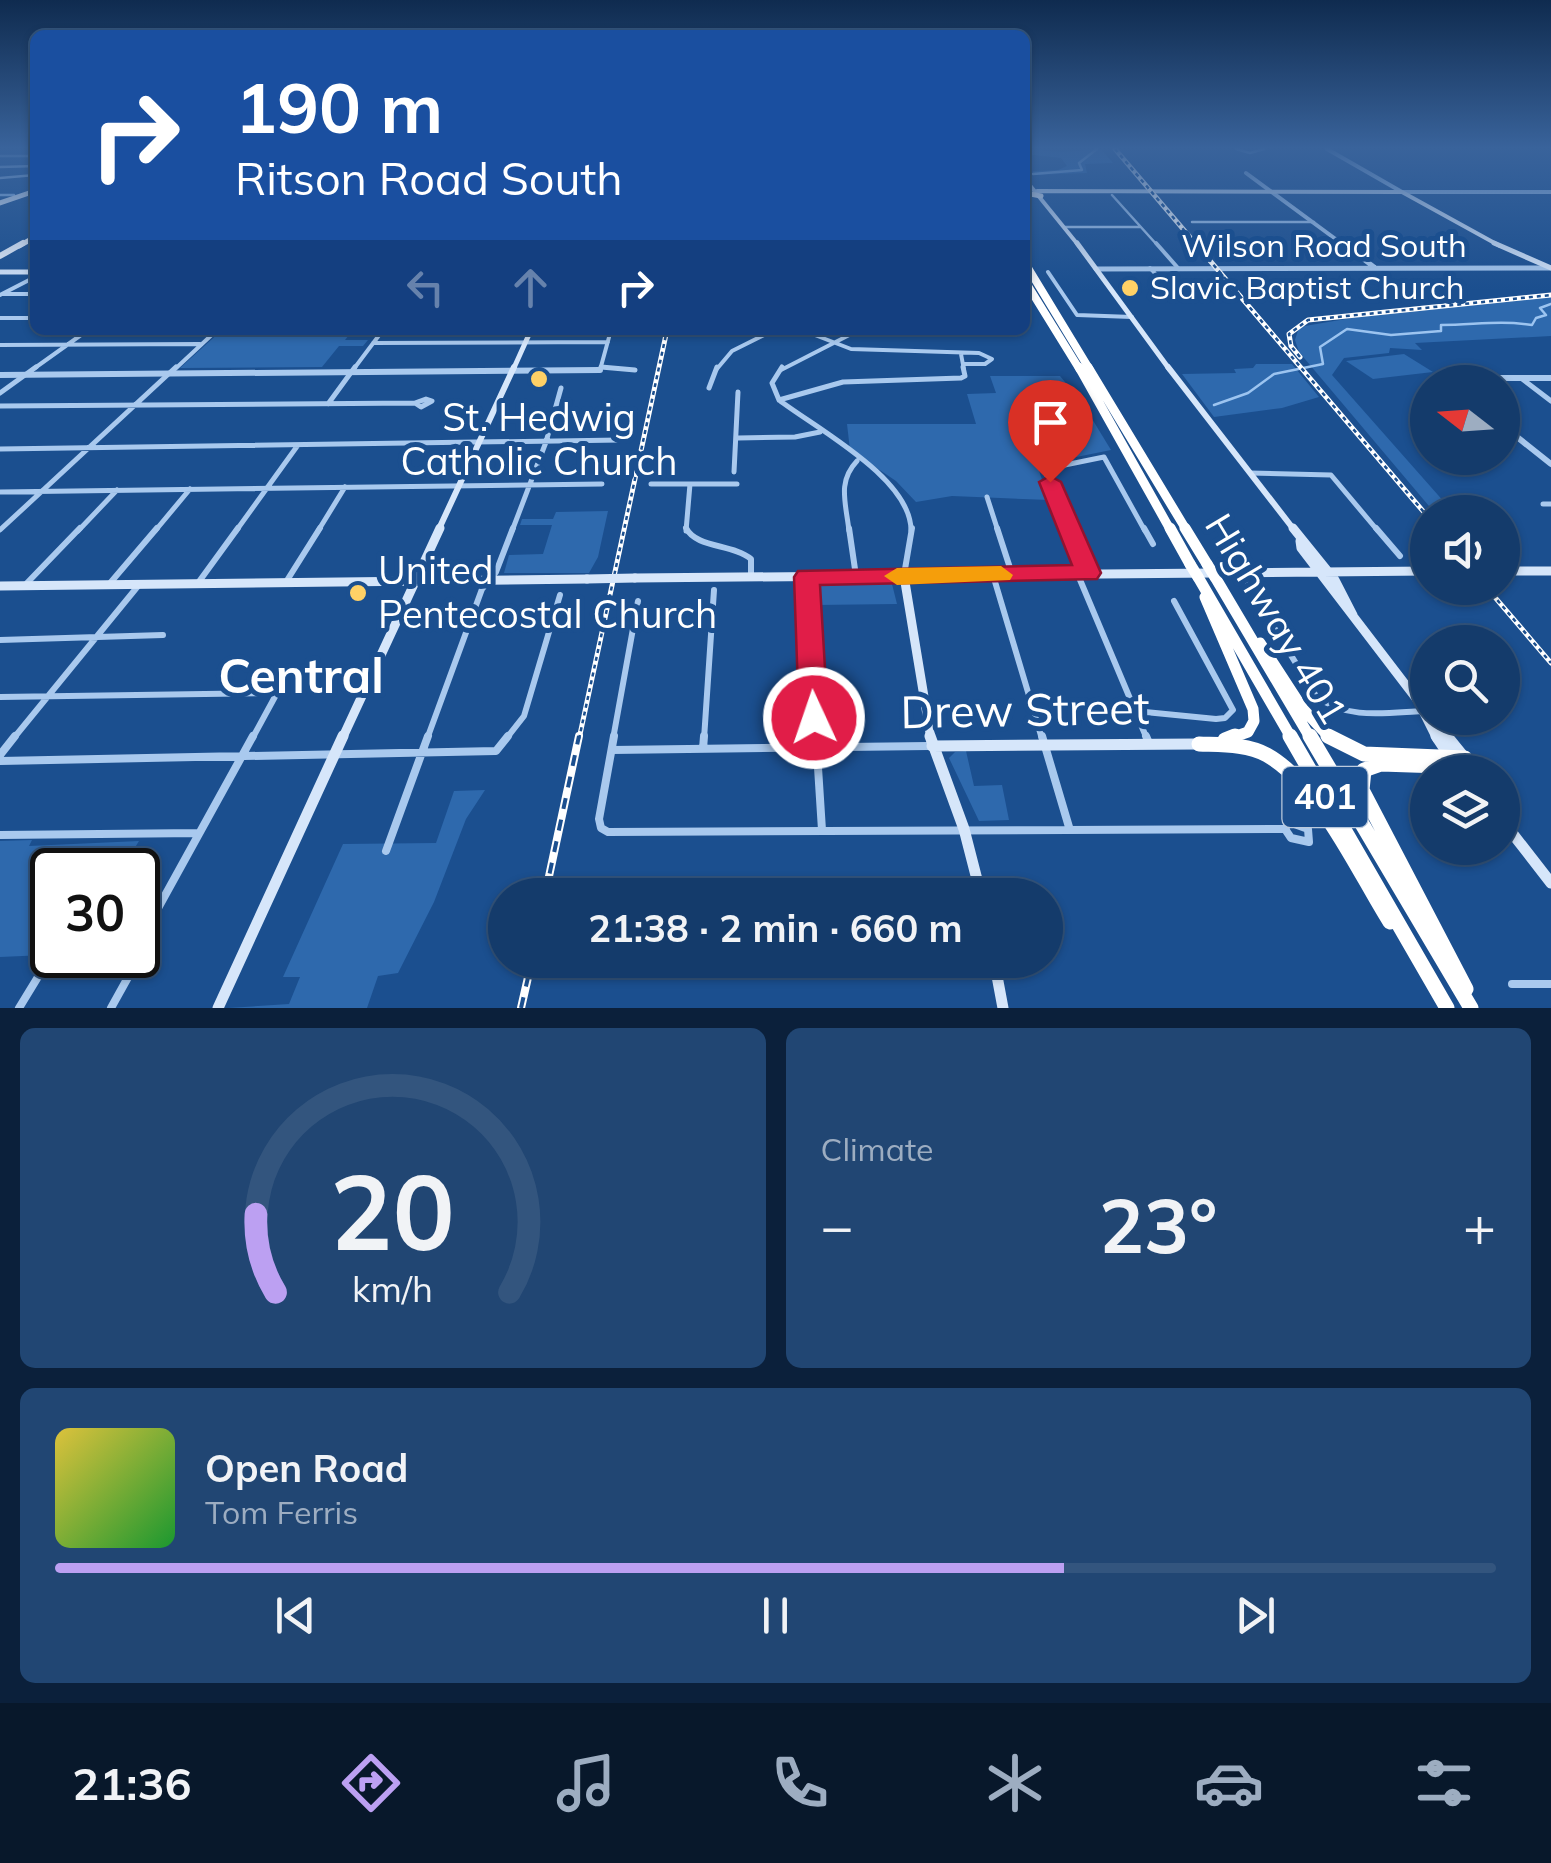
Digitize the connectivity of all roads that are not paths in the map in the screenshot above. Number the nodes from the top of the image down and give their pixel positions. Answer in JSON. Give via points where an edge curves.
{"nodes":[{"id":1,"x":1039,"y":196,"type":"edge"},
{"id":2,"x":1112,"y":196,"type":"dead end"},
{"id":3,"x":1279,"y":196,"type":"edge"},
{"id":4,"x":1409,"y":196,"type":"edge"},
{"id":5,"x":1192,"y":222,"type":"dead end"},
{"id":6,"x":1314,"y":222,"type":"junction"},
{"id":7,"x":1065,"y":227,"type":"junction"},
{"id":8,"x":1140,"y":227,"type":"junction"},
{"id":9,"x":30,"y":240,"type":"edge"},
{"id":10,"x":0,"y":256,"type":"edge"},
{"id":11,"x":1096,"y":268,"type":"junction"},
{"id":12,"x":1150,"y":268,"type":"junction"},
{"id":13,"x":1178,"y":268,"type":"junction"},
{"id":14,"x":1376,"y":268,"type":"junction"},
{"id":15,"x":1551,"y":268,"type":"edge"},
{"id":16,"x":0,"y":272,"type":"edge"},
{"id":17,"x":1048,"y":272,"type":"dead end"},
{"id":18,"x":30,"y":274,"type":"edge"},
{"id":19,"x":1030,"y":275,"type":"edge"},
{"id":20,"x":1030,"y":276,"type":"edge"},
{"id":21,"x":30,"y":277,"type":"edge"},
{"id":22,"x":1164,"y":283,"type":"dead end"},
{"id":23,"x":0,"y":294,"type":"edge"},
{"id":24,"x":30,"y":294,"type":"edge"},
{"id":25,"x":1132,"y":317,"type":"junction"},
{"id":26,"x":0,"y":318,"type":"edge"},
{"id":27,"x":30,"y":318,"type":"edge"},
{"id":28,"x":81,"y":335,"type":"edge"},
{"id":29,"x":213,"y":335,"type":"edge"},
{"id":30,"x":379,"y":335,"type":"edge"},
{"id":31,"x":528,"y":335,"type":"edge"},
{"id":32,"x":610,"y":335,"type":"edge"},
{"id":33,"x":813,"y":335,"type":"edge"},
{"id":34,"x":848,"y":335,"type":"edge"},
{"id":35,"x":758,"y":336,"type":"edge"},
{"id":36,"x":525,"y":342,"type":"junction"},
{"id":37,"x":608,"y":342,"type":"junction"},
{"id":38,"x":372,"y":343,"type":"junction"},
{"id":39,"x":830,"y":343,"type":"junction"},
{"id":40,"x":69,"y":344,"type":"junction"},
{"id":41,"x":203,"y":344,"type":"junction"},
{"id":42,"x":0,"y":345,"type":"edge"},
{"id":43,"x":961,"y":354,"type":"junction"},
{"id":44,"x":964,"y":364,"type":"junction"},
{"id":45,"x":350,"y":370,"type":"junction"},
{"id":46,"x":512,"y":370,"type":"junction"},
{"id":47,"x":600,"y":370,"type":"junction"},
{"id":48,"x":635,"y":370,"type":"dead end"},
{"id":49,"x":171,"y":372,"type":"junction"},
{"id":50,"x":0,"y":375,"type":"edge"},
{"id":51,"x":27,"y":375,"type":"junction"},
{"id":52,"x":1520,"y":378,"type":"joint"},
{"id":53,"x":1551,"y":378,"type":"edge"},
{"id":54,"x":561,"y":388,"type":"dead end"},
{"id":55,"x":709,"y":388,"type":"dead end"},
{"id":56,"x":738,"y":392,"type":"dead end"},
{"id":57,"x":0,"y":393,"type":"edge"},
{"id":58,"x":779,"y":400,"type":"junction"},
{"id":59,"x":1551,"y":400,"type":"edge"},
{"id":60,"x":414,"y":403,"type":"dead end"},
{"id":61,"x":327,"y":404,"type":"junction"},
{"id":62,"x":0,"y":406,"type":"edge"},
{"id":63,"x":134,"y":407,"type":"junction"},
{"id":64,"x":820,"y":432,"type":"junction"},
{"id":65,"x":738,"y":438,"type":"junction"},
{"id":66,"x":1520,"y":439,"type":"edge"},
{"id":67,"x":620,"y":440,"type":"dead end"},
{"id":68,"x":479,"y":442,"type":"junction"},
{"id":69,"x":546,"y":442,"type":"junction"},
{"id":70,"x":298,"y":445,"type":"junction"},
{"id":71,"x":89,"y":448,"type":"junction"},
{"id":72,"x":0,"y":449,"type":"edge"},
{"id":73,"x":1541,"y":456,"type":"junction"},
{"id":74,"x":1551,"y":456,"type":"edge"},
{"id":75,"x":857,"y":461,"type":"junction"},
{"id":76,"x":1551,"y":464,"type":"edge"},
{"id":77,"x":734,"y":472,"type":"dead end"},
{"id":78,"x":1247,"y":473,"type":"junction"},
{"id":79,"x":602,"y":484,"type":"dead end"},
{"id":80,"x":652,"y":484,"type":"dead end"},
{"id":81,"x":690,"y":484,"type":"junction"},
{"id":82,"x":737,"y":484,"type":"dead end"},
{"id":83,"x":459,"y":485,"type":"junction"},
{"id":84,"x":528,"y":485,"type":"junction"},
{"id":85,"x":346,"y":487,"type":"junction"},
{"id":86,"x":268,"y":488,"type":"junction"},
{"id":87,"x":190,"y":489,"type":"junction"},
{"id":88,"x":117,"y":490,"type":"junction"},
{"id":89,"x":42,"y":491,"type":"junction"},
{"id":90,"x":0,"y":492,"type":"edge"},
{"id":91,"x":987,"y":497,"type":"dead end"},
{"id":92,"x":0,"y":530,"type":"edge"},
{"id":93,"x":1153,"y":544,"type":"dead end"},
{"id":94,"x":1400,"y":556,"type":"dead end"},
{"id":95,"x":1322,"y":571,"type":"junction"},
{"id":96,"x":1520,"y":571,"type":"edge"},
{"id":97,"x":1551,"y":571,"type":"edge"},
{"id":98,"x":1410,"y":572,"type":"edge"},
{"id":99,"x":1088,"y":573,"type":"junction"},
{"id":100,"x":1012,"y":574,"type":"junction"},
{"id":101,"x":1077,"y":574,"type":"junction"},
{"id":102,"x":992,"y":575,"type":"junction"},
{"id":103,"x":856,"y":576,"type":"junction"},
{"id":104,"x":904,"y":576,"type":"junction"},
{"id":105,"x":751,"y":577,"type":"junction"},
{"id":106,"x":807,"y":577,"type":"junction"},
{"id":107,"x":490,"y":580,"type":"junction"},
{"id":108,"x":1205,"y":580,"type":"junction"},
{"id":109,"x":414,"y":581,"type":"junction"},
{"id":110,"x":286,"y":582,"type":"junction"},
{"id":111,"x":198,"y":583,"type":"junction"},
{"id":112,"x":109,"y":584,"type":"junction"},
{"id":113,"x":140,"y":584,"type":"junction"},
{"id":114,"x":1248,"y":585,"type":"dead end"},
{"id":115,"x":0,"y":586,"type":"edge"},
{"id":116,"x":25,"y":586,"type":"junction"},
{"id":117,"x":714,"y":590,"type":"dead end"},
{"id":118,"x":1225,"y":593,"type":"junction"},
{"id":119,"x":560,"y":595,"type":"dead end"},
{"id":120,"x":638,"y":601,"type":"dead end"},
{"id":121,"x":1174,"y":602,"type":"dead end"},
{"id":122,"x":163,"y":636,"type":"dead end"},
{"id":123,"x":95,"y":638,"type":"junction"},
{"id":124,"x":0,"y":640,"type":"edge"},
{"id":125,"x":1410,"y":690,"type":"edge"},
{"id":126,"x":47,"y":696,"type":"junction"},
{"id":127,"x":0,"y":697,"type":"edge"},
{"id":128,"x":1135,"y":711,"type":"junction"},
{"id":129,"x":1410,"y":714,"type":"edge"},
{"id":130,"x":1149,"y":743,"type":"junction"},
{"id":131,"x":1044,"y":744,"type":"junction"},
{"id":132,"x":1199,"y":744,"type":"junction"},
{"id":133,"x":932,"y":746,"type":"junction"},
{"id":134,"x":703,"y":749,"type":"junction"},
{"id":135,"x":612,"y":750,"type":"junction"},
{"id":136,"x":815,"y":750,"type":"junction"},
{"id":137,"x":420,"y":754,"type":"junction"},
{"id":138,"x":334,"y":755,"type":"junction"},
{"id":139,"x":240,"y":757,"type":"junction"},
{"id":140,"x":0,"y":758,"type":"edge"},
{"id":141,"x":1410,"y":760,"type":"edge"},
{"id":142,"x":1410,"y":764,"type":"edge"},
{"id":143,"x":1069,"y":827,"type":"junction"},
{"id":144,"x":964,"y":829,"type":"junction"},
{"id":145,"x":1285,"y":829,"type":"dead end"},
{"id":146,"x":822,"y":830,"type":"junction"},
{"id":147,"x":199,"y":833,"type":"junction"},
{"id":148,"x":0,"y":835,"type":"edge"},
{"id":149,"x":1520,"y":842,"type":"edge"},
{"id":150,"x":386,"y":850,"type":"dead end"},
{"id":151,"x":977,"y":878,"type":"edge"},
{"id":152,"x":1551,"y":883,"type":"edge"},
{"id":153,"x":160,"y":907,"type":"edge"},
{"id":154,"x":37,"y":978,"type":"edge"},
{"id":155,"x":127,"y":978,"type":"edge"},
{"id":156,"x":997,"y":978,"type":"edge"},
{"id":157,"x":1512,"y":984,"type":"dead end"},
{"id":158,"x":1551,"y":984,"type":"edge"},
{"id":159,"x":1445,"y":1005,"type":"edge"},
{"id":160,"x":19,"y":1008,"type":"edge"},
{"id":161,"x":110,"y":1008,"type":"edge"},
{"id":162,"x":218,"y":1008,"type":"edge"},
{"id":163,"x":1003,"y":1008,"type":"edge"},
{"id":164,"x":1473,"y":1008,"type":"edge"}],
"edges":[{"from":1,"to":7,"type":"main road"},
{"from":2,"to":8,"type":"street"},
{"from":3,"to":6,"type":"street"},
{"from":4,"to":15,"type":"main road"},
{"from":5,"to":6,"type":"street"},
{"from":6,"to":14,"type":"street"},
{"from":7,"to":8,"type":"street"},
{"from":7,"to":11,"type":"main road"},
{"from":8,"to":13,"type":"street"},
{"from":9,"to":10,"type":"main road"},
{"from":11,"to":12,"type":"street","name":"Wilson Road South"},
{"from":11,"to":25,"type":"main road"},
{"from":12,"to":13,"type":"street","name":"Wilson Road South"},
{"from":12,"to":22,"type":"street"},
{"from":13,"to":14,"type":"street","name":"Wilson Road South"},
{"from":14,"to":15,"type":"street","name":"Wilson Road South"},
{"from":16,"to":18,"type":"main road"},
{"from":17,"to":25,"type":"street","via":[[1077,316]]},
{"from":19,"to":108,"type":"highway","name":"Highway 401","number":"401","bridge":true,"via":[[1207,564]]},
{"from":20,"to":108,"type":"highway","name":"Highway 401","number":"401","bridge":true,"via":[[1190,564]]},
{"from":21,"to":23,"type":"street"},
{"from":23,"to":24,"type":"street"},
{"from":25,"to":78,"type":"main road"},
{"from":26,"to":27,"type":"street"},
{"from":28,"to":40,"type":"street"},
{"from":29,"to":41,"type":"street"},
{"from":30,"to":38,"type":"street"},
{"from":31,"to":36,"type":"main road"},
{"from":32,"to":37,"type":"street"},
{"from":33,"to":39,"type":"street"},
{"from":34,"to":39,"type":"street"},
{"from":35,"to":55,"type":"street","via":[[720,360]]},
{"from":36,"to":37,"type":"street"},
{"from":36,"to":38,"type":"street"},
{"from":36,"to":46,"type":"main road"},
{"from":37,"to":47,"type":"street"},
{"from":38,"to":45,"type":"street"},
{"from":39,"to":43,"type":"street"},
{"from":39,"to":58,"type":"street","via":[[775,374]]},
{"from":40,"to":41,"type":"street"},
{"from":40,"to":42,"type":"street"},
{"from":40,"to":51,"type":"street"},
{"from":41,"to":49,"type":"street"},
{"from":43,"to":44,"type":"street"},
{"from":43,"to":44,"type":"street","via":[[992,359]]},
{"from":44,"to":58,"type":"street","via":[[965,376],[843,382]]},
{"from":45,"to":46,"type":"street"},
{"from":45,"to":49,"type":"street"},
{"from":45,"to":61,"type":"street"},
{"from":46,"to":47,"type":"street"},
{"from":46,"to":68,"type":"main road"},
{"from":47,"to":48,"type":"street"},
{"from":49,"to":51,"type":"street"},
{"from":49,"to":63,"type":"street"},
{"from":50,"to":51,"type":"street"},
{"from":51,"to":57,"type":"street"},
{"from":52,"to":53,"type":"street"},
{"from":52,"to":59,"type":"street"},
{"from":54,"to":69,"type":"street"},
{"from":56,"to":65,"type":"street"},
{"from":58,"to":64,"type":"street"},
{"from":60,"to":61,"type":"street"},
{"from":61,"to":63,"type":"street"},
{"from":62,"to":63,"type":"street"},
{"from":63,"to":71,"type":"street"},
{"from":64,"to":65,"type":"street"},
{"from":64,"to":75,"type":"street"},
{"from":65,"to":77,"type":"street"},
{"from":66,"to":73,"type":"street"},
{"from":67,"to":69,"type":"street"},
{"from":68,"to":69,"type":"street"},
{"from":68,"to":70,"type":"street"},
{"from":68,"to":83,"type":"main road"},
{"from":69,"to":84,"type":"street"},
{"from":70,"to":71,"type":"street"},
{"from":70,"to":86,"type":"street"},
{"from":71,"to":72,"type":"street"},
{"from":71,"to":89,"type":"street"},
{"from":73,"to":74,"type":"street"},
{"from":73,"to":76,"type":"street"},
{"from":75,"to":103,"type":"street","via":[[843,486]]},
{"from":75,"to":104,"type":"street","via":[[894,487],[909,511]]},
{"from":78,"to":94,"type":"street","via":[[1333,477]]},
{"from":78,"to":95,"type":"main road"},
{"from":79,"to":84,"type":"street"},
{"from":80,"to":81,"type":"street"},
{"from":81,"to":82,"type":"street"},
{"from":81,"to":105,"type":"street","via":[[686,532],[744,552]]},
{"from":83,"to":84,"type":"street"},
{"from":83,"to":85,"type":"street"},
{"from":83,"to":109,"type":"main road"},
{"from":84,"to":107,"type":"street"},
{"from":85,"to":86,"type":"street"},
{"from":85,"to":110,"type":"street"},
{"from":86,"to":87,"type":"street"},
{"from":86,"to":111,"type":"street"},
{"from":87,"to":88,"type":"street"},
{"from":87,"to":112,"type":"street"},
{"from":88,"to":89,"type":"street"},
{"from":88,"to":116,"type":"street"},
{"from":89,"to":90,"type":"street"},
{"from":89,"to":92,"type":"street"},
{"from":91,"to":100,"type":"street"},
{"from":93,"to":99,"type":"street","via":[[1108,460],[1098,455],[1046,471]]},
{"from":95,"to":98,"type":"main road"},
{"from":95,"to":99,"type":"main road"},
{"from":95,"to":125,"type":"main road"},
{"from":96,"to":97,"type":"main road"},
{"from":99,"to":101,"type":"main road"},
{"from":100,"to":101,"type":"main road"},
{"from":100,"to":102,"type":"main road"},
{"from":101,"to":128,"type":"street"},
{"from":102,"to":104,"type":"main road"},
{"from":102,"to":131,"type":"street"},
{"from":103,"to":104,"type":"main road"},
{"from":103,"to":106,"type":"main road"},
{"from":104,"to":133,"type":"main road"},
{"from":105,"to":106,"type":"main road"},
{"from":105,"to":107,"type":"main road","bridge":true},
{"from":106,"to":136,"type":"street"},
{"from":107,"to":109,"type":"main road"},
{"from":107,"to":137,"type":"street"},
{"from":108,"to":118,"type":"highway","name":"Highway 401","number":"401"},
{"from":108,"to":132,"type":"highway","via":[[1207,608],[1254,721],[1238,739]]},
{"from":108,"to":159,"type":"highway","name":"Highway 401","number":"401"},
{"from":109,"to":110,"type":"main road"},
{"from":109,"to":138,"type":"main road"},
{"from":110,"to":111,"type":"main road"},
{"from":111,"to":113,"type":"main road"},
{"from":112,"to":113,"type":"main road"},
{"from":112,"to":116,"type":"main road"},
{"from":113,"to":123,"type":"street"},
{"from":114,"to":129,"type":"street","via":[[1328,708]]},
{"from":115,"to":116,"type":"main road"},
{"from":117,"to":134,"type":"street"},
{"from":118,"to":141,"type":"highway","via":[[1309,715],[1338,743],[1359,754]]},
{"from":118,"to":164,"type":"highway","name":"Highway 401","number":"401"},
{"from":119,"to":137,"type":"street","via":[[527,707],[496,750]]},
{"from":120,"to":135,"type":"street"},
{"from":121,"to":128,"type":"street","via":[[1233,710],[1216,719]]},
{"from":122,"to":123,"type":"street"},
{"from":123,"to":124,"type":"street"},
{"from":123,"to":126,"type":"street"},
{"from":126,"to":127,"type":"street"},
{"from":126,"to":139,"type":"street","via":[[277,693]]},
{"from":126,"to":140,"type":"street"},
{"from":128,"to":130,"type":"street"},
{"from":130,"to":131,"type":"main road","name":"Drew Street"},
{"from":130,"to":132,"type":"main road","name":"Drew Street"},
{"from":131,"to":133,"type":"main road","name":"Drew Street"},
{"from":131,"to":143,"type":"street"},
{"from":132,"to":159,"type":"highway","via":[[1264,754],[1294,776]]},
{"from":133,"to":136,"type":"street","name":"Drew Street"},
{"from":133,"to":144,"type":"main road"},
{"from":134,"to":135,"type":"street","name":"Drew Street"},
{"from":134,"to":136,"type":"street","name":"Drew Street"},
{"from":135,"to":146,"type":"street","via":[[599,819],[608,832]]},
{"from":136,"to":146,"type":"street"},
{"from":137,"to":138,"type":"street"},
{"from":137,"to":150,"type":"street"},
{"from":138,"to":139,"type":"street"},
{"from":138,"to":162,"type":"main road"},
{"from":139,"to":140,"type":"street"},
{"from":139,"to":147,"type":"street"},
{"from":142,"to":164,"type":"highway","via":[[1381,764],[1360,779]]},
{"from":143,"to":144,"type":"street"},
{"from":143,"to":145,"type":"street"},
{"from":144,"to":146,"type":"street"},
{"from":144,"to":151,"type":"main road"},
{"from":147,"to":148,"type":"street"},
{"from":147,"to":153,"type":"street"},
{"from":149,"to":152,"type":"main road"},
{"from":154,"to":160,"type":"street"},
{"from":155,"to":161,"type":"street"},
{"from":156,"to":163,"type":"main road"},
{"from":157,"to":158,"type":"street"}]}
